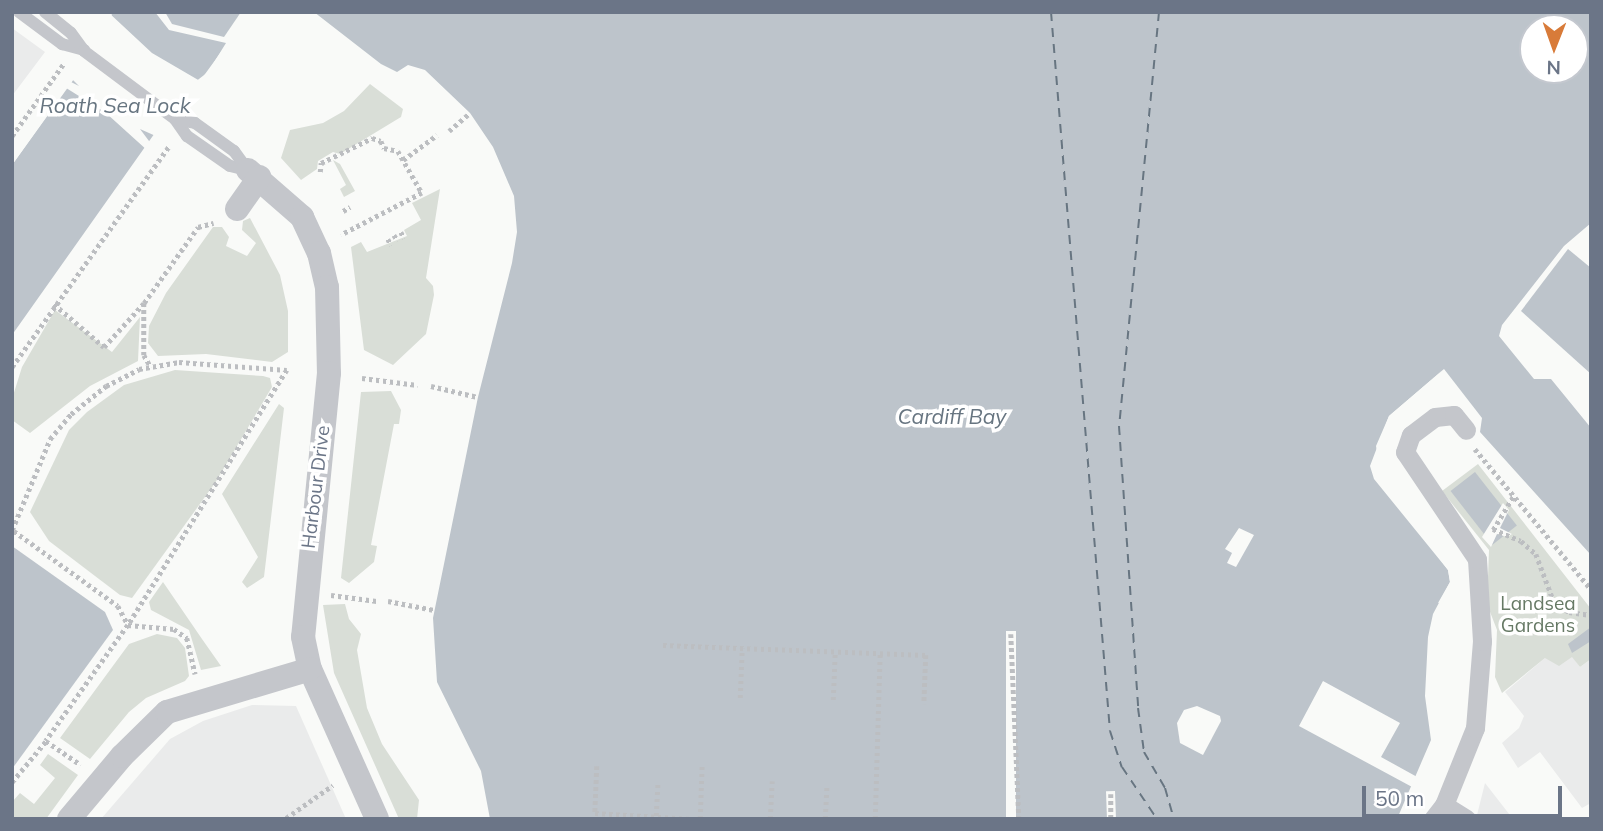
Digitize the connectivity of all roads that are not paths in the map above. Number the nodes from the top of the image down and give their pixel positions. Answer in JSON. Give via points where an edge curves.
{"nodes":[{"id":1,"x":19,"y":12,"type":"edge"},
{"id":2,"x":45,"y":12,"type":"edge"},
{"id":3,"x":84,"y":51,"type":"junction"},
{"id":4,"x":253,"y":174,"type":"junction"},
{"id":5,"x":237,"y":209,"type":"dead end"},
{"id":6,"x":1466,"y":430,"type":"dead end"},
{"id":7,"x":310,"y":669,"type":"junction"},
{"id":8,"x":1438,"y":812,"type":"edge"},
{"id":9,"x":69,"y":819,"type":"edge"},
{"id":10,"x":377,"y":819,"type":"edge"},
{"id":11,"x":1466,"y":819,"type":"edge"}],
"edges":[{"from":1,"to":3,"type":"lane","via":[[62,44]]},
{"from":2,"to":3,"type":"lane","via":[[71,33]]},
{"from":3,"to":4,"type":"lane","name":"Harbour Drive","via":[[175,119],[187,135],[220,160]]},
{"from":4,"to":5,"type":"street"},
{"from":4,"to":7,"type":"street","name":"Harbour Drive","via":[[302,217],[319,253],[331,315],[329,373],[304,596],[303,637]]},
{"from":6,"to":8,"type":"street","via":[[1454,415],[1435,417],[1411,435],[1405,452],[1477,559],[1482,641],[1475,728]]},
{"from":7,"to":9,"type":"street","via":[[167,712]]},
{"from":7,"to":10,"type":"street","name":"Harbour Drive"},
{"from":8,"to":11,"type":"street"}]}
